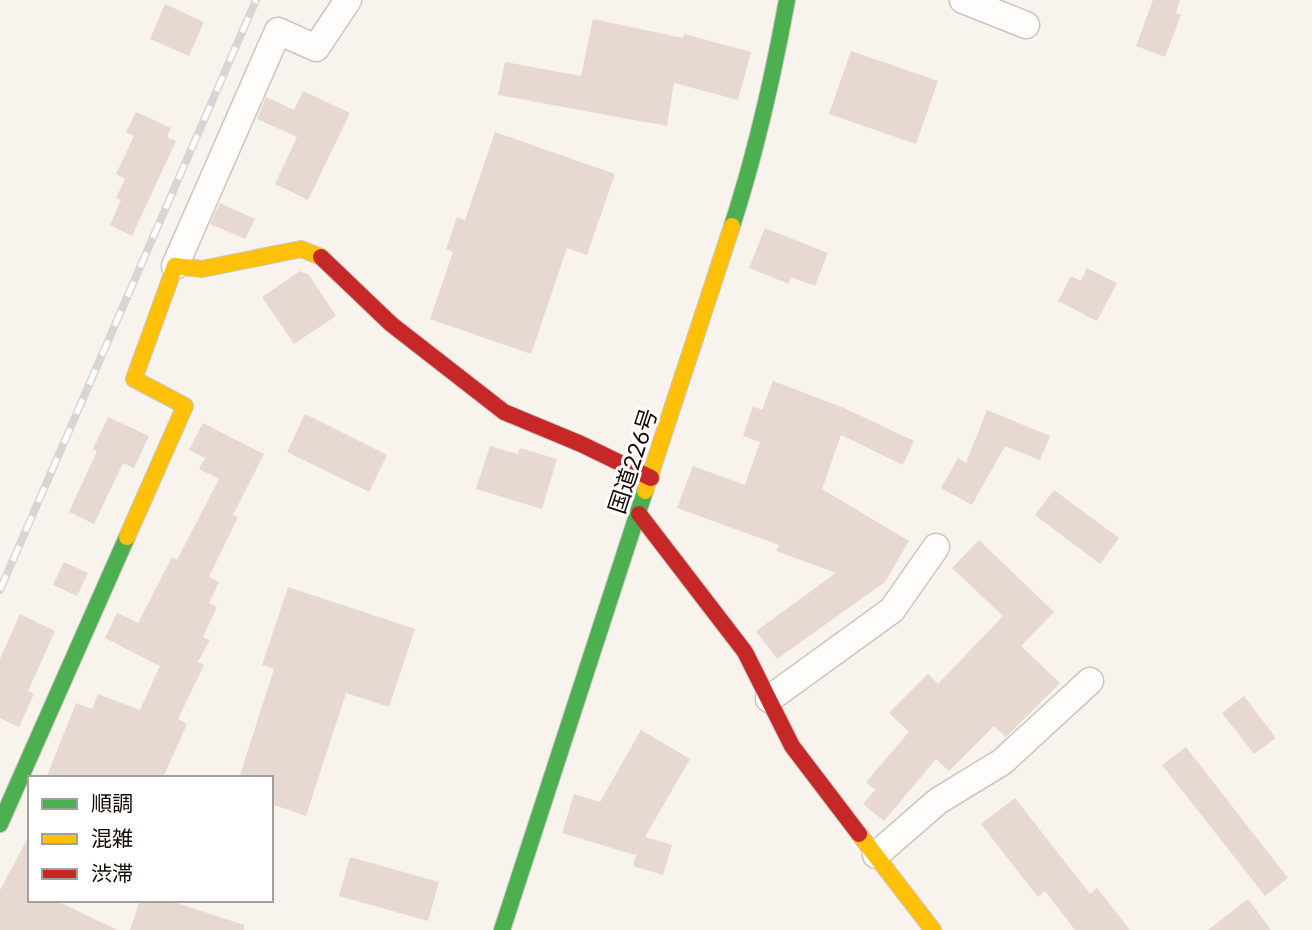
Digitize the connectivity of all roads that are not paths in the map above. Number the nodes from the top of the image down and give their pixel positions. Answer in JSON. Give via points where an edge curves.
{"nodes":[{"id":1,"x":348,"y":0,"type":"edge"},
{"id":2,"x":787,"y":0,"type":"edge"},
{"id":3,"x":963,"y":0,"type":"edge"},
{"id":4,"x":1026,"y":25,"type":"dead end"},
{"id":5,"x":175,"y":266,"type":"junction"},
{"id":6,"x":651,"y":478,"type":"junction"},
{"id":7,"x":639,"y":514,"type":"junction"},
{"id":8,"x":936,"y":547,"type":"dead end"},
{"id":9,"x":1090,"y":681,"type":"dead end"},
{"id":10,"x":769,"y":699,"type":"junction"},
{"id":11,"x":0,"y":824,"type":"edge"},
{"id":12,"x":876,"y":855,"type":"junction"},
{"id":13,"x":502,"y":930,"type":"edge"},
{"id":14,"x":933,"y":930,"type":"edge"}],
"edges":[{"from":1,"to":5,"type":"street","via":[[316,48],[278,31]]},
{"from":2,"to":6,"type":"main road","name":"国道226号","via":[[749,173]]},
{"from":3,"to":4,"type":"street"},
{"from":5,"to":6,"type":"main road","via":[[202,269],[300,249],[321,257],[391,324],[505,412]]},
{"from":5,"to":11,"type":"main road","via":[[134,379],[185,406]]},
{"from":6,"to":7,"type":"main road","name":"国道226号"},
{"from":7,"to":10,"type":"main road","via":[[745,652]]},
{"from":7,"to":13,"type":"main road","name":"国道226号"},
{"from":8,"to":10,"type":"street","via":[[892,610]]},
{"from":9,"to":12,"type":"street","via":[[1002,762],[938,801]]},
{"from":10,"to":12,"type":"main road","via":[[792,746]]},
{"from":12,"to":14,"type":"main road"}]}
